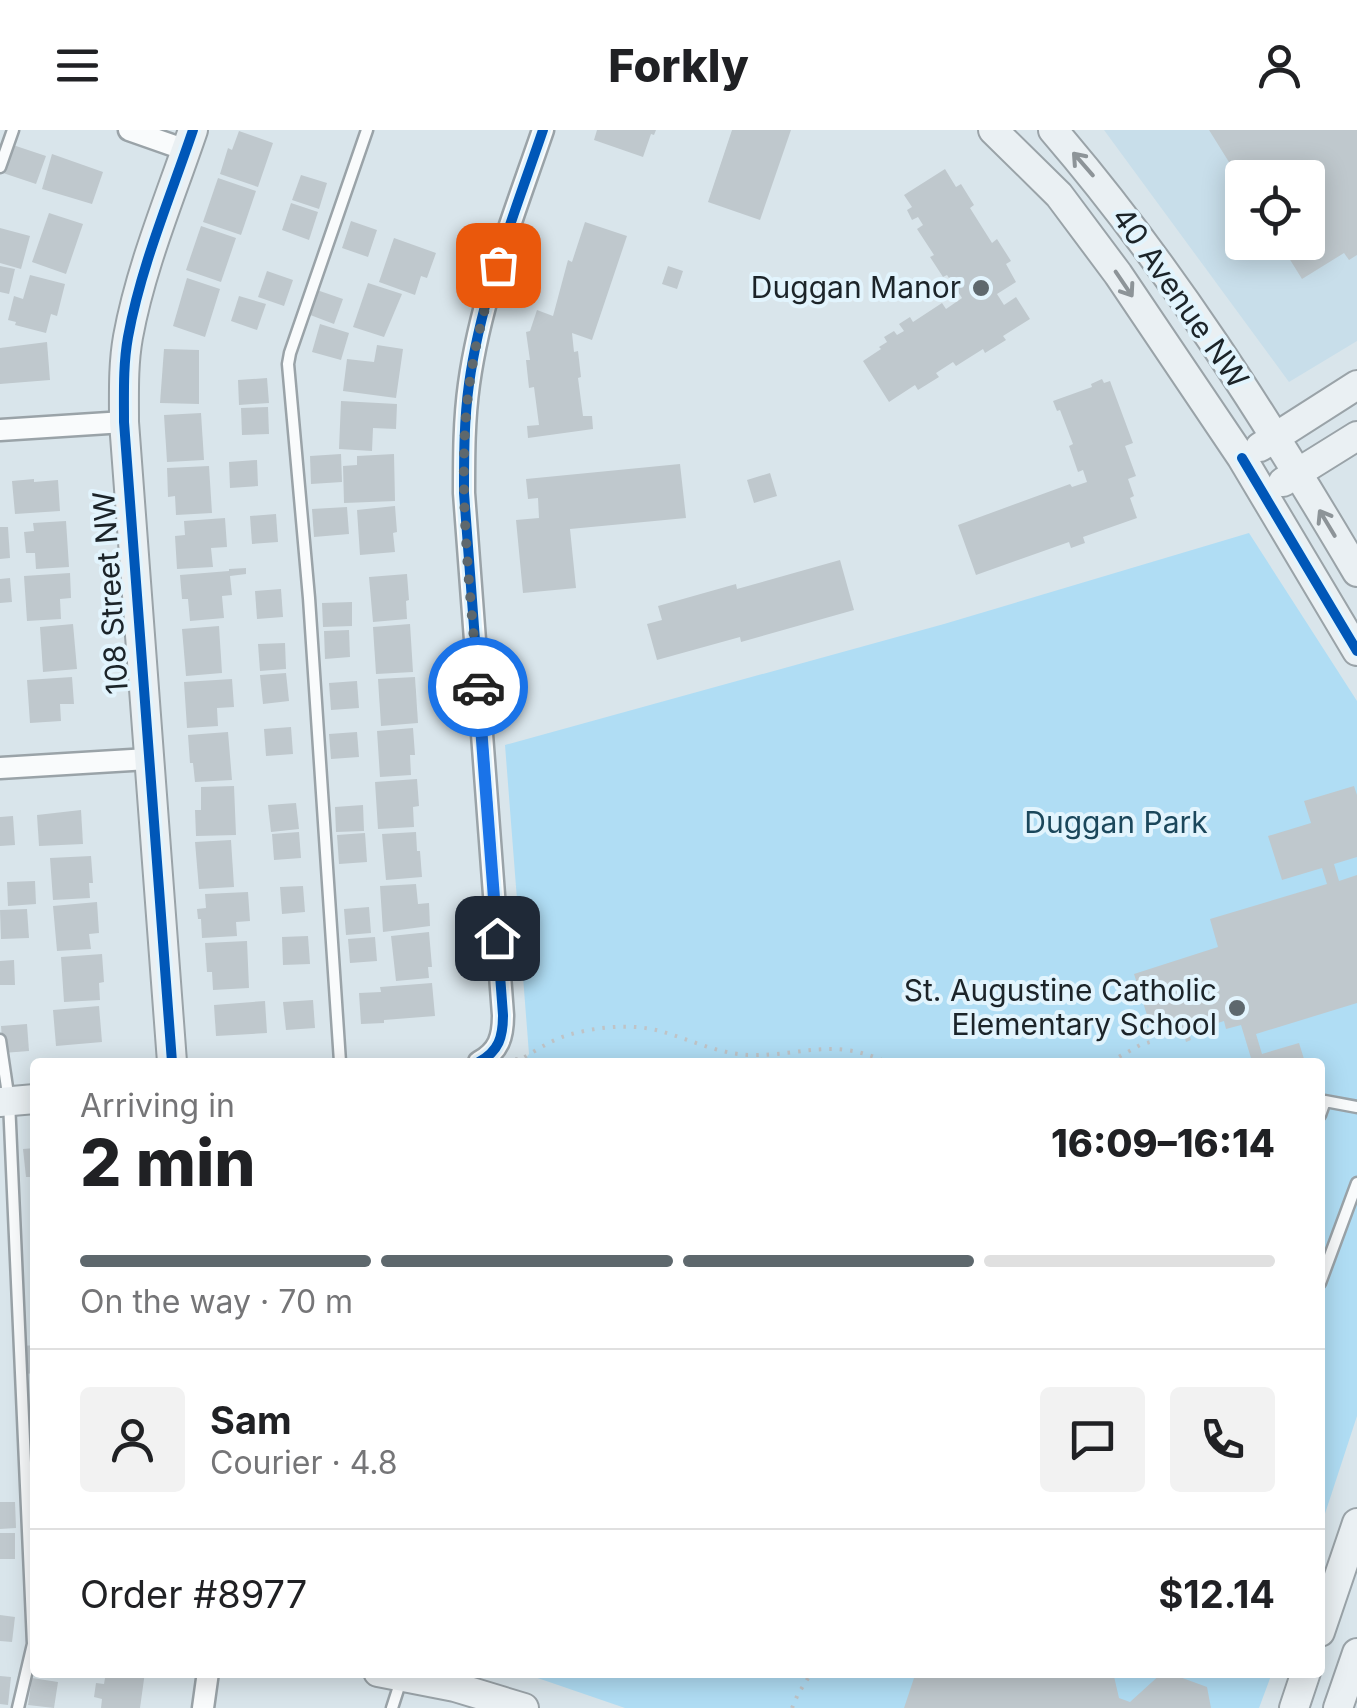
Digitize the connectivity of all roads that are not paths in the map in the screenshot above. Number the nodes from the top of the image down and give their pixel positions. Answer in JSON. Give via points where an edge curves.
{"nodes":[{"id":1,"x":13,"y":130,"type":"edge"},
{"id":2,"x":129,"y":130,"type":"edge"},
{"id":3,"x":367,"y":130,"type":"edge"},
{"id":4,"x":543,"y":130,"type":"edge"},
{"id":5,"x":994,"y":130,"type":"edge"},
{"id":6,"x":1053,"y":130,"type":"edge"},
{"id":7,"x":190,"y":140,"type":"edge"},
{"id":8,"x":0,"y":167,"type":"edge"},
{"id":9,"x":1357,"y":385,"type":"edge"},
{"id":10,"x":124,"y":422,"type":"junction"},
{"id":11,"x":0,"y":430,"type":"edge"},
{"id":12,"x":1357,"y":436,"type":"edge"},
{"id":13,"x":1275,"y":437,"type":"junction"},
{"id":14,"x":1242,"y":458,"type":"junction"},
{"id":15,"x":1298,"y":474,"type":"junction"},
{"id":16,"x":1264,"y":493,"type":"junction"},
{"id":17,"x":1357,"y":572,"type":"edge"},
{"id":18,"x":1357,"y":650,"type":"edge"},
{"id":19,"x":148,"y":758,"type":"junction"},
{"id":20,"x":0,"y":768,"type":"edge"},
{"id":21,"x":0,"y":1040,"type":"edge"},
{"id":22,"x":487,"y":1057,"type":"edge"},
{"id":23,"x":172,"y":1058,"type":"edge"},
{"id":24,"x":340,"y":1058,"type":"edge"},
{"id":25,"x":15,"y":1101,"type":"edge"},
{"id":26,"x":1325,"y":1101,"type":"edge"},
{"id":27,"x":1357,"y":1107,"type":"edge"},
{"id":28,"x":1357,"y":1183,"type":"edge"},
{"id":29,"x":1325,"y":1269,"type":"edge"},
{"id":30,"x":1357,"y":1523,"type":"edge"},
{"id":31,"x":30,"y":1530,"type":"edge"},
{"id":32,"x":1325,"y":1617,"type":"edge"},
{"id":33,"x":1357,"y":1653,"type":"edge"},
{"id":34,"x":30,"y":1660,"type":"edge"},
{"id":35,"x":207,"y":1678,"type":"edge"},
{"id":36,"x":390,"y":1678,"type":"edge"},
{"id":37,"x":410,"y":1678,"type":"edge"},
{"id":38,"x":1304,"y":1678,"type":"edge"},
{"id":39,"x":18,"y":1708,"type":"edge"},
{"id":40,"x":203,"y":1708,"type":"edge"},
{"id":41,"x":392,"y":1708,"type":"edge"},
{"id":42,"x":524,"y":1708,"type":"edge"},
{"id":43,"x":1294,"y":1708,"type":"edge"},
{"id":44,"x":1338,"y":1708,"type":"edge"}],
"edges":[{"from":1,"to":8,"type":"lane"},
{"from":2,"to":7,"type":"street"},
{"from":3,"to":24,"type":"lane","via":[[288,364]]},
{"from":4,"to":22,"type":"street","via":[[482,320],[464,448],[503,1015],[502,1035]]},
{"from":5,"to":14,"type":"street","name":"40 Avenue NW","one_way":true,"via":[[1059,196],[1118,274]]},
{"from":13,"to":6,"type":"street","name":"40 Avenue NW","one_way":true,"via":[[1156,257]]},
{"from":7,"to":10,"type":"street","name":"108 Street NW","via":[[136,303],[124,369]]},
{"from":9,"to":13,"type":"street"},
{"from":10,"to":11,"type":"street"},
{"from":10,"to":19,"type":"street","name":"108 Street NW"},
{"from":12,"to":15,"type":"street"},
{"from":13,"to":14,"type":"street"},
{"from":13,"to":15,"type":"street","name":"40 Avenue NW"},
{"from":14,"to":16,"type":"street","name":"40 Avenue NW"},
{"from":15,"to":16,"type":"street"},
{"from":17,"to":15,"type":"street","name":"40 Avenue NW","one_way":true},
{"from":16,"to":18,"type":"street","name":"40 Avenue NW"},
{"from":19,"to":20,"type":"street"},
{"from":19,"to":23,"type":"street","name":"108 Street NW"},
{"from":21,"to":25,"type":"lane"},
{"from":25,"to":31,"type":"lane"},
{"from":26,"to":27,"type":"lane"},
{"from":28,"to":29,"type":"lane"},
{"from":30,"to":32,"type":"street"},
{"from":33,"to":44,"type":"street"},
{"from":34,"to":39,"type":"lane"},
{"from":35,"to":40,"type":"street"},
{"from":36,"to":41,"type":"lane"},
{"from":37,"to":42,"type":"street"},
{"from":38,"to":43,"type":"street"}]}
